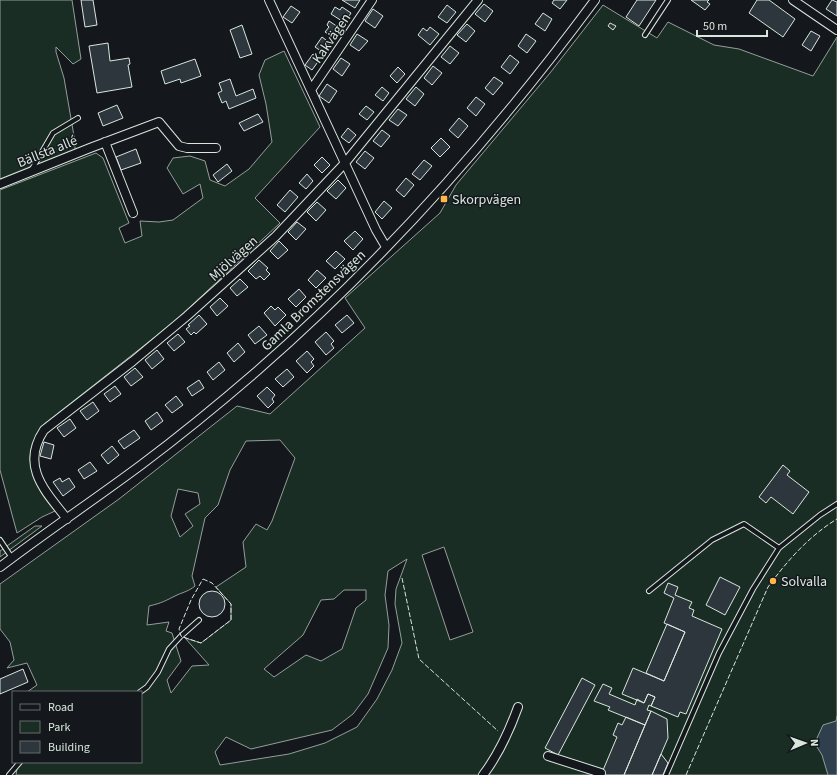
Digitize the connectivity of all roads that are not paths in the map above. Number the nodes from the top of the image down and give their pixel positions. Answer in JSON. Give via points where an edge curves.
{"nodes":[{"id":1,"x":268,"y":0,"type":"edge"},
{"id":2,"x":372,"y":0,"type":"edge"},
{"id":3,"x":478,"y":0,"type":"edge"},
{"id":4,"x":594,"y":0,"type":"edge"},
{"id":5,"x":668,"y":0,"type":"edge"},
{"id":6,"x":793,"y":0,"type":"edge"},
{"id":7,"x":837,"y":30,"type":"edge"},
{"id":8,"x":645,"y":35,"type":"dead end"},
{"id":9,"x":311,"y":90,"type":"junction"},
{"id":10,"x":78,"y":118,"type":"dead end"},
{"id":11,"x":105,"y":142,"type":"junction"},
{"id":12,"x":216,"y":148,"type":"dead end"},
{"id":13,"x":345,"y":163,"type":"junction"},
{"id":14,"x":31,"y":172,"type":"junction"},
{"id":15,"x":0,"y":184,"type":"edge"},
{"id":16,"x":133,"y":212,"type":"dead end"},
{"id":17,"x":386,"y":247,"type":"junction"},
{"id":18,"x":837,"y":504,"type":"edge"},
{"id":19,"x":67,"y":519,"type":"junction"},
{"id":20,"x":0,"y":540,"type":"edge"},
{"id":21,"x":779,"y":548,"type":"junction"},
{"id":22,"x":12,"y":558,"type":"junction"},
{"id":23,"x":0,"y":568,"type":"edge"},
{"id":24,"x":649,"y":591,"type":"dead end"},
{"id":25,"x":199,"y":620,"type":"dead end"},
{"id":26,"x":141,"y":691,"type":"edge"},
{"id":27,"x":518,"y":707,"type":"dead end"},
{"id":28,"x":548,"y":756,"type":"dead end"},
{"id":29,"x":19,"y":763,"type":"edge"},
{"id":30,"x":602,"y":773,"type":"dead end"},
{"id":31,"x":9,"y":775,"type":"edge"},
{"id":32,"x":483,"y":775,"type":"edge"},
{"id":33,"x":666,"y":775,"type":"edge"}],
"edges":[{"from":1,"to":9,"type":"street"},
{"from":2,"to":9,"type":"street","name":"Kakvägen"},
{"from":3,"to":13,"type":"street","name":"Mjölvägen"},
{"from":4,"to":17,"type":"street","name":"Gamla Bromstensvägen","via":[[477,149]]},
{"from":5,"to":8,"type":"lane"},
{"from":6,"to":7,"type":"street"},
{"from":9,"to":13,"type":"street"},
{"from":10,"to":14,"type":"lane","via":[[53,133]]},
{"from":11,"to":12,"type":"street","name":"Bällsta allé","via":[[159,122],[179,146]]},
{"from":11,"to":14,"type":"street","name":"Bällsta allé"},
{"from":11,"to":16,"type":"street"},
{"from":13,"to":17,"type":"street"},
{"from":13,"to":19,"type":"street","name":"Mjölvägen","via":[[266,245],[188,316],[44,430],[34,459],[38,480]]},
{"from":14,"to":15,"type":"street","name":"Bällsta allé"},
{"from":17,"to":19,"type":"street","name":"Gamla Bromstensvägen","via":[[257,371],[174,440]]},
{"from":18,"to":21,"type":"lane"},
{"from":19,"to":22,"type":"street","name":"Gamla Bromstensvägen"},
{"from":20,"to":22,"type":"lane"},
{"from":21,"to":24,"type":"lane","via":[[744,524],[712,540]]},
{"from":21,"to":33,"type":"lane","via":[[753,589],[719,654]]},
{"from":22,"to":23,"type":"street","name":"Gamla Bromstensvägen"},
{"from":25,"to":26,"type":"lane","via":[[168,649],[158,672]]},
{"from":27,"to":32,"type":"street","via":[[509,733]]},
{"from":28,"to":30,"type":"street"},
{"from":29,"to":31,"type":"lane"}]}
